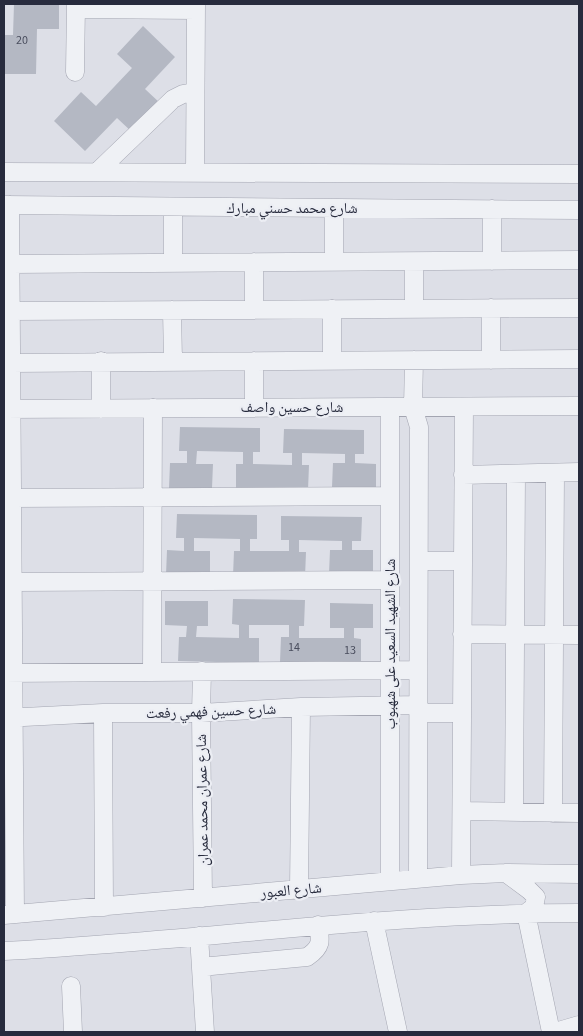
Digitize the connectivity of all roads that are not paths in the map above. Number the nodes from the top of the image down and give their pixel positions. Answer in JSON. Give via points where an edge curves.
{"nodes":[{"id":1,"x":76,"y":7,"type":"edge"},
{"id":2,"x":196,"y":7,"type":"edge"},
{"id":3,"x":75,"y":72,"type":"dead end"},
{"id":4,"x":194,"y":92,"type":"junction"},
{"id":5,"x":4,"y":172,"type":"edge"},
{"id":6,"x":97,"y":172,"type":"junction"},
{"id":7,"x":195,"y":173,"type":"junction"},
{"id":8,"x":579,"y":174,"type":"edge"},
{"id":9,"x":7,"y":205,"type":"edge"},
{"id":10,"x":172,"y":207,"type":"junction"},
{"id":11,"x":334,"y":208,"type":"junction"},
{"id":12,"x":492,"y":209,"type":"junction"},
{"id":13,"x":579,"y":210,"type":"edge"},
{"id":14,"x":579,"y":260,"type":"edge"},
{"id":15,"x":492,"y":261,"type":"junction"},
{"id":16,"x":254,"y":262,"type":"junction"},
{"id":17,"x":334,"y":262,"type":"junction"},
{"id":18,"x":414,"y":262,"type":"junction"},
{"id":19,"x":173,"y":263,"type":"junction"},
{"id":20,"x":11,"y":264,"type":"junction"},
{"id":21,"x":491,"y":308,"type":"junction"},
{"id":22,"x":579,"y":308,"type":"edge"},
{"id":23,"x":332,"y":309,"type":"junction"},
{"id":24,"x":414,"y":309,"type":"junction"},
{"id":25,"x":172,"y":310,"type":"junction"},
{"id":26,"x":254,"y":310,"type":"junction"},
{"id":27,"x":11,"y":311,"type":"junction"},
{"id":28,"x":579,"y":359,"type":"edge"},
{"id":29,"x":332,"y":360,"type":"junction"},
{"id":30,"x":414,"y":360,"type":"junction"},
{"id":31,"x":491,"y":360,"type":"junction"},
{"id":32,"x":172,"y":361,"type":"junction"},
{"id":33,"x":254,"y":361,"type":"junction"},
{"id":34,"x":101,"y":362,"type":"junction"},
{"id":35,"x":11,"y":363,"type":"junction"},
{"id":36,"x":579,"y":406,"type":"edge"},
{"id":37,"x":390,"y":407,"type":"junction"},
{"id":38,"x":413,"y":407,"type":"junction"},
{"id":39,"x":464,"y":407,"type":"junction"},
{"id":40,"x":154,"y":408,"type":"junction"},
{"id":41,"x":254,"y":408,"type":"junction"},
{"id":42,"x":8,"y":409,"type":"edge"},
{"id":43,"x":101,"y":409,"type":"junction"},
{"id":44,"x":579,"y":472,"type":"edge"},
{"id":45,"x":554,"y":473,"type":"junction"},
{"id":46,"x":516,"y":474,"type":"junction"},
{"id":47,"x":463,"y":475,"type":"junction"},
{"id":48,"x":390,"y":496,"type":"junction"},
{"id":49,"x":153,"y":497,"type":"junction"},
{"id":50,"x":12,"y":498,"type":"junction"},
{"id":51,"x":418,"y":561,"type":"junction"},
{"id":52,"x":463,"y":561,"type":"junction"},
{"id":53,"x":390,"y":580,"type":"junction"},
{"id":54,"x":152,"y":581,"type":"junction"},
{"id":55,"x":13,"y":582,"type":"junction"},
{"id":56,"x":462,"y":634,"type":"junction"},
{"id":57,"x":515,"y":634,"type":"junction"},
{"id":58,"x":554,"y":635,"type":"junction"},
{"id":59,"x":579,"y":635,"type":"edge"},
{"id":60,"x":390,"y":670,"type":"junction"},
{"id":61,"x":418,"y":670,"type":"junction"},
{"id":62,"x":202,"y":671,"type":"junction"},
{"id":63,"x":152,"y":672,"type":"junction"},
{"id":64,"x":9,"y":673,"type":"edge"},
{"id":65,"x":390,"y":705,"type":"junction"},
{"id":66,"x":301,"y":707,"type":"junction"},
{"id":67,"x":419,"y":709,"type":"junction"},
{"id":68,"x":201,"y":712,"type":"junction"},
{"id":69,"x":103,"y":713,"type":"junction"},
{"id":70,"x":462,"y":713,"type":"junction"},
{"id":71,"x":9,"y":718,"type":"edge"},
{"id":72,"x":462,"y":811,"type":"junction"},
{"id":73,"x":514,"y":812,"type":"junction"},
{"id":74,"x":553,"y":813,"type":"junction"},
{"id":75,"x":579,"y":813,"type":"edge"},
{"id":76,"x":506,"y":873,"type":"junction"},
{"id":77,"x":579,"y":874,"type":"edge"},
{"id":78,"x":461,"y":875,"type":"junction"},
{"id":79,"x":418,"y":879,"type":"junction"},
{"id":80,"x":390,"y":882,"type":"junction"},
{"id":81,"x":299,"y":890,"type":"junction"},
{"id":82,"x":203,"y":898,"type":"junction"},
{"id":83,"x":104,"y":906,"type":"junction"},
{"id":84,"x":526,"y":913,"type":"junction"},
{"id":85,"x":579,"y":913,"type":"edge"},
{"id":86,"x":10,"y":914,"type":"edge"},
{"id":87,"x":374,"y":921,"type":"junction"},
{"id":88,"x":318,"y":925,"type":"junction"},
{"id":89,"x":199,"y":936,"type":"junction"},
{"id":90,"x":4,"y":951,"type":"edge"},
{"id":91,"x":201,"y":966,"type":"junction"},
{"id":92,"x":71,"y":986,"type":"dead end"},
{"id":93,"x":579,"y":1025,"type":"edge"},
{"id":94,"x":73,"y":1032,"type":"edge"},
{"id":95,"x":204,"y":1032,"type":"edge"},
{"id":96,"x":398,"y":1032,"type":"edge"},
{"id":97,"x":551,"y":1032,"type":"edge"},
{"id":98,"x":556,"y":1032,"type":"edge"}],
"edges":[{"from":1,"to":2,"type":"street"},
{"from":1,"to":3,"type":"street"},
{"from":2,"to":4,"type":"street"},
{"from":4,"to":6,"type":"street","via":[[173,99]]},
{"from":4,"to":7,"type":"street"},
{"from":5,"to":6,"type":"street"},
{"from":6,"to":7,"type":"street"},
{"from":7,"to":8,"type":"street"},
{"from":9,"to":10,"type":"street","name":"شارع محمد حسني مبارك"},
{"from":9,"to":20,"type":"street"},
{"from":10,"to":11,"type":"street","name":"شارع محمد حسني مبارك"},
{"from":10,"to":19,"type":"street"},
{"from":11,"to":12,"type":"street","name":"شارع محمد حسني مبارك"},
{"from":11,"to":17,"type":"street"},
{"from":12,"to":13,"type":"street","name":"شارع محمد حسني مبارك"},
{"from":12,"to":15,"type":"street"},
{"from":14,"to":15,"type":"street"},
{"from":15,"to":18,"type":"street"},
{"from":16,"to":17,"type":"street"},
{"from":16,"to":19,"type":"street"},
{"from":16,"to":26,"type":"street"},
{"from":17,"to":18,"type":"street"},
{"from":18,"to":24,"type":"street"},
{"from":19,"to":20,"type":"street"},
{"from":20,"to":27,"type":"street"},
{"from":21,"to":22,"type":"street"},
{"from":21,"to":24,"type":"street"},
{"from":21,"to":31,"type":"street"},
{"from":23,"to":24,"type":"street"},
{"from":23,"to":26,"type":"street"},
{"from":23,"to":29,"type":"street"},
{"from":25,"to":26,"type":"street"},
{"from":25,"to":27,"type":"street"},
{"from":25,"to":32,"type":"street"},
{"from":27,"to":35,"type":"street"},
{"from":28,"to":31,"type":"street"},
{"from":29,"to":30,"type":"street"},
{"from":29,"to":33,"type":"street"},
{"from":30,"to":31,"type":"street"},
{"from":30,"to":38,"type":"street","name":"شارع الشهيد السعيد على شهبوب"},
{"from":32,"to":33,"type":"street"},
{"from":32,"to":34,"type":"street"},
{"from":33,"to":41,"type":"street"},
{"from":34,"to":35,"type":"street"},
{"from":34,"to":43,"type":"street"},
{"from":35,"to":42,"type":"street"},
{"from":36,"to":39,"type":"street","name":"شارع حسين واصف"},
{"from":37,"to":38,"type":"street","name":"شارع حسين واصف"},
{"from":37,"to":41,"type":"street","name":"شارع حسين واصف"},
{"from":37,"to":48,"type":"street","name":"شارع الشهيد السعيد على شهبوب"},
{"from":38,"to":39,"type":"street","name":"شارع حسين واصف"},
{"from":38,"to":51,"type":"street","name":"شارع الشهيد السعيد على شهبوب","via":[[419,427]]},
{"from":39,"to":47,"type":"street"},
{"from":40,"to":41,"type":"street","name":"شارع حسين واصف"},
{"from":40,"to":43,"type":"street","name":"شارع حسين واصف"},
{"from":40,"to":49,"type":"street"},
{"from":42,"to":43,"type":"street","name":"شارع حسين واصف"},
{"from":42,"to":50,"type":"street"},
{"from":44,"to":45,"type":"street"},
{"from":45,"to":46,"type":"street"},
{"from":45,"to":58,"type":"street"},
{"from":46,"to":47,"type":"street"},
{"from":46,"to":57,"type":"street"},
{"from":47,"to":52,"type":"street"},
{"from":48,"to":49,"type":"street"},
{"from":48,"to":53,"type":"street","name":"شارع الشهيد السعيد على شهبوب"},
{"from":49,"to":50,"type":"street"},
{"from":49,"to":54,"type":"street"},
{"from":50,"to":55,"type":"street"},
{"from":51,"to":52,"type":"street"},
{"from":51,"to":61,"type":"street","name":"شارع الشهيد السعيد على شهبوب"},
{"from":52,"to":56,"type":"street"},
{"from":53,"to":54,"type":"street"},
{"from":53,"to":60,"type":"street","name":"شارع الشهيد السعيد على شهبوب"},
{"from":54,"to":55,"type":"street"},
{"from":54,"to":63,"type":"street"},
{"from":55,"to":64,"type":"street"},
{"from":56,"to":57,"type":"street"},
{"from":56,"to":70,"type":"street"},
{"from":57,"to":58,"type":"street"},
{"from":57,"to":73,"type":"street"},
{"from":58,"to":59,"type":"street"},
{"from":58,"to":74,"type":"street"},
{"from":60,"to":61,"type":"street"},
{"from":60,"to":62,"type":"street"},
{"from":60,"to":65,"type":"street","name":"شارع الشهيد السعيد على شهبوب"},
{"from":61,"to":67,"type":"street","name":"شارع الشهيد السعيد على شهبوب"},
{"from":62,"to":63,"type":"street"},
{"from":62,"to":68,"type":"street","name":"شارع عمران محمد عمران"},
{"from":63,"to":64,"type":"street"},
{"from":64,"to":71,"type":"street"},
{"from":65,"to":66,"type":"street","name":"شارع حسين فهمي رفعت"},
{"from":65,"to":67,"type":"street","name":"شارع حسين فهمي رفعت"},
{"from":65,"to":80,"type":"street","name":"شارع الشهيد السعيد على شهبوب"},
{"from":66,"to":68,"type":"street","name":"شارع حسين فهمي رفعت"},
{"from":66,"to":81,"type":"street"},
{"from":67,"to":70,"type":"street","name":"شارع حسين فهمي رفعت"},
{"from":67,"to":79,"type":"street","name":"شارع الشهيد السعيد على شهبوب"},
{"from":68,"to":69,"type":"street","name":"شارع حسين فهمي رفعت"},
{"from":68,"to":82,"type":"street","name":"شارع عمران محمد عمران"},
{"from":69,"to":71,"type":"street","name":"شارع حسين فهمي رفعت"},
{"from":69,"to":83,"type":"street"},
{"from":70,"to":72,"type":"street"},
{"from":71,"to":86,"type":"street"},
{"from":72,"to":73,"type":"street"},
{"from":72,"to":78,"type":"street"},
{"from":73,"to":74,"type":"street"},
{"from":74,"to":75,"type":"street"},
{"from":76,"to":77,"type":"street","name":"شارع العبور"},
{"from":76,"to":78,"type":"street","name":"شارع العبور"},
{"from":76,"to":84,"type":"street","via":[[536,897],[534,907]]},
{"from":78,"to":79,"type":"street","name":"شارع العبور"},
{"from":79,"to":80,"type":"street","name":"شارع العبور"},
{"from":80,"to":81,"type":"street","name":"شارع العبور"},
{"from":81,"to":82,"type":"street","name":"شارع العبور"},
{"from":82,"to":83,"type":"street","name":"شارع العبور"},
{"from":83,"to":86,"type":"street","name":"شارع العبور"},
{"from":84,"to":85,"type":"street"},
{"from":84,"to":87,"type":"street"},
{"from":84,"to":97,"type":"street"},
{"from":87,"to":88,"type":"street"},
{"from":87,"to":96,"type":"street"},
{"from":88,"to":89,"type":"street"},
{"from":88,"to":91,"type":"street","via":[[321,940],[317,950],[307,957]]},
{"from":89,"to":90,"type":"street"},
{"from":89,"to":91,"type":"street"},
{"from":91,"to":95,"type":"street"},
{"from":92,"to":94,"type":"street"},
{"from":93,"to":98,"type":"street"}]}
